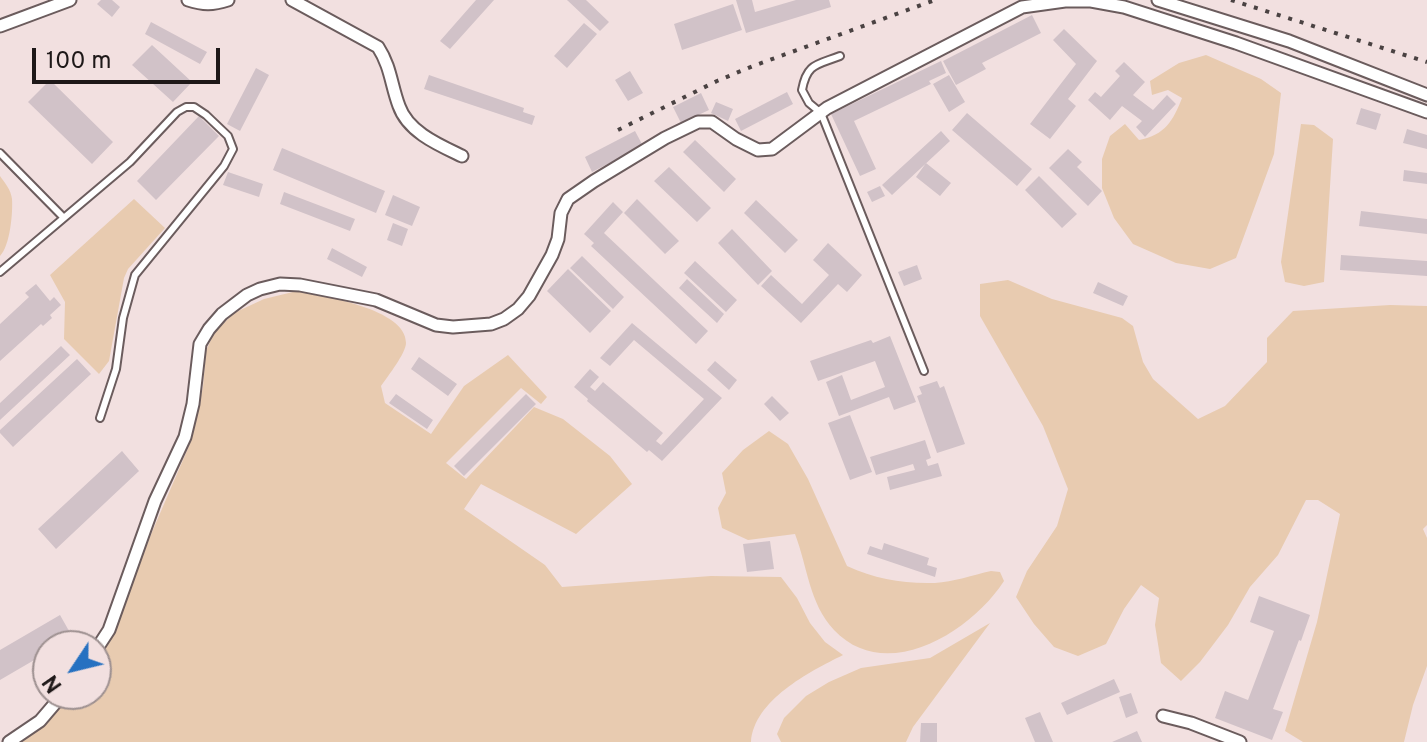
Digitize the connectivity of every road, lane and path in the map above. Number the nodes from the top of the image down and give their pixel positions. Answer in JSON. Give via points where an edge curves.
{"nodes":[{"id":1,"x":70,"y":0,"type":"edge"},
{"id":2,"x":188,"y":0,"type":"edge"},
{"id":3,"x":228,"y":0,"type":"edge"},
{"id":4,"x":292,"y":0,"type":"edge"},
{"id":5,"x":1158,"y":0,"type":"edge"},
{"id":6,"x":0,"y":26,"type":"edge"},
{"id":7,"x":840,"y":56,"type":"dead end"},
{"id":8,"x":1427,"y":95,"type":"edge"},
{"id":9,"x":1427,"y":112,"type":"edge"},
{"id":10,"x":821,"y":113,"type":"junction"},
{"id":11,"x":0,"y":153,"type":"edge"},
{"id":12,"x":462,"y":156,"type":"dead end"},
{"id":13,"x":63,"y":217,"type":"junction"},
{"id":14,"x":0,"y":272,"type":"edge"},
{"id":15,"x":924,"y":371,"type":"dead end"},
{"id":16,"x":100,"y":418,"type":"dead end"},
{"id":17,"x":109,"y":630,"type":"edge"},
{"id":18,"x":49,"y":710,"type":"edge"},
{"id":19,"x":1163,"y":716,"type":"dead end"},
{"id":20,"x":9,"y":742,"type":"edge"},
{"id":21,"x":1240,"y":742,"type":"edge"}],
"edges":[{"from":1,"to":6,"type":"street"},
{"from":2,"to":3,"type":"street","via":[[216,5]]},
{"from":4,"to":12,"type":"street","via":[[378,47],[387,60],[400,109],[412,127]]},
{"from":5,"to":8,"type":"street","via":[[1289,41]]},
{"from":7,"to":10,"type":"lane","via":[[805,75],[802,90]]},
{"from":9,"to":10,"type":"street","via":[[1124,7],[1065,1],[1022,7]]},
{"from":10,"to":15,"type":"lane"},
{"from":10,"to":17,"type":"street","via":[[772,149],[758,150],[712,122],[698,122],[594,181],[568,199],[552,255],[529,296],[491,324],[436,325],[376,300],[300,285],[260,289],[232,305],[200,344],[185,437],[155,501]]},
{"from":11,"to":13,"type":"lane"},
{"from":13,"to":14,"type":"lane"},
{"from":13,"to":16,"type":"lane","via":[[186,107],[206,115],[228,136],[233,149],[224,166],[135,275]]},
{"from":18,"to":20,"type":"street"},
{"from":19,"to":21,"type":"street"}]}
